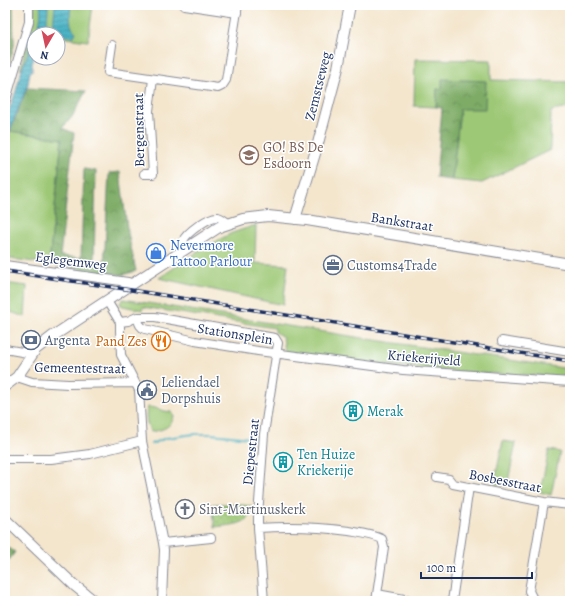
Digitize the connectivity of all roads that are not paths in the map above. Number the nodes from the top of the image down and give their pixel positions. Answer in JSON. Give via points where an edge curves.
{"nodes":[{"id":1,"x":29,"y":5,"type":"edge"},
{"id":2,"x":184,"y":5,"type":"edge"},
{"id":3,"x":350,"y":5,"type":"edge"},
{"id":4,"x":238,"y":9,"type":"edge"},
{"id":5,"x":112,"y":45,"type":"dead end"},
{"id":6,"x":153,"y":78,"type":"junction"},
{"id":7,"x":5,"y":103,"type":"edge"},
{"id":8,"x":144,"y":174,"type":"dead end"},
{"id":9,"x":295,"y":219,"type":"junction"},
{"id":10,"x":570,"y":264,"type":"edge"},
{"id":11,"x":5,"y":265,"type":"edge"},
{"id":12,"x":133,"y":284,"type":"junction"},
{"id":13,"x":107,"y":301,"type":"junction"},
{"id":14,"x":137,"y":317,"type":"junction"},
{"id":15,"x":120,"y":322,"type":"junction"},
{"id":16,"x":502,"y":340,"type":"dead end"},
{"id":17,"x":5,"y":349,"type":"edge"},
{"id":18,"x":570,"y":352,"type":"edge"},
{"id":19,"x":33,"y":354,"type":"junction"},
{"id":20,"x":277,"y":354,"type":"junction"},
{"id":21,"x":17,"y":377,"type":"junction"},
{"id":22,"x":570,"y":382,"type":"edge"},
{"id":23,"x":135,"y":384,"type":"junction"},
{"id":24,"x":5,"y":386,"type":"edge"},
{"id":25,"x":142,"y":441,"type":"junction"},
{"id":26,"x":5,"y":459,"type":"edge"},
{"id":27,"x":437,"y":477,"type":"dead end"},
{"id":28,"x":469,"y":487,"type":"junction"},
{"id":29,"x":544,"y":502,"type":"junction"},
{"id":30,"x":570,"y":504,"type":"edge"},
{"id":31,"x":5,"y":520,"type":"edge"},
{"id":32,"x":258,"y":528,"type":"junction"},
{"id":33,"x":211,"y":538,"type":"dead end"},
{"id":34,"x":163,"y":543,"type":"junction"},
{"id":35,"x":377,"y":597,"type":"edge"},
{"id":36,"x":94,"y":601,"type":"edge"},
{"id":37,"x":162,"y":601,"type":"edge"},
{"id":38,"x":264,"y":601,"type":"edge"},
{"id":39,"x":415,"y":601,"type":"edge"},
{"id":40,"x":452,"y":601,"type":"edge"},
{"id":41,"x":534,"y":601,"type":"edge"}],
"edges":[{"from":1,"to":7,"type":"street","via":[[29,22]]},
{"from":2,"to":4,"type":"street"},
{"from":3,"to":9,"type":"street","name":"Zemstseweg","via":[[338,68]]},
{"from":4,"to":6,"type":"street","name":"Bergenstraat","via":[[226,80],[222,86],[218,88]]},
{"from":5,"to":6,"type":"street","name":"Bergenstraat","via":[[108,72]]},
{"from":6,"to":8,"type":"street","name":"Bergenstraat","via":[[149,111],[153,174]]},
{"from":9,"to":10,"type":"street","name":"Bankstraat"},
{"from":9,"to":12,"type":"street","name":"Bankstraat","via":[[268,216],[228,223],[210,232]]},
{"from":11,"to":12,"type":"street","name":"Eglegemweg"},
{"from":12,"to":13,"type":"street","name":"Bankstraat"},
{"from":13,"to":15,"type":"street"},
{"from":13,"to":19,"type":"street","name":"Bankstraat","via":[[53,336]]},
{"from":14,"to":15,"type":"street","name":"Stationsplein"},
{"from":14,"to":20,"type":"street","name":"Stationsplein","via":[[140,326],[145,329],[195,341]]},
{"from":14,"to":20,"type":"street","name":"Stationsplein","via":[[155,317],[275,338],[278,343]]},
{"from":15,"to":23,"type":"street","via":[[121,355]]},
{"from":16,"to":18,"type":"street"},
{"from":17,"to":19,"type":"street"},
{"from":19,"to":21,"type":"street","name":"Bankstraat"},
{"from":20,"to":22,"type":"street","name":"Kriekerijveld","via":[[403,370]]},
{"from":20,"to":32,"type":"street","name":"Diepestraat","via":[[264,434]]},
{"from":21,"to":23,"type":"street","name":"Gemeentestraat","via":[[32,382]]},
{"from":21,"to":24,"type":"street","name":"Gemeentestraat"},
{"from":23,"to":25,"type":"street","via":[[139,390]]},
{"from":25,"to":26,"type":"street","via":[[90,454],[51,459]]},
{"from":25,"to":34,"type":"street"},
{"from":27,"to":28,"type":"street","name":"Bosbesstraat"},
{"from":28,"to":29,"type":"street","name":"Bosbesstraat"},
{"from":28,"to":40,"type":"street"},
{"from":29,"to":30,"type":"street","name":"Bosbesstraat"},
{"from":29,"to":41,"type":"street","via":[[529,591]]},
{"from":31,"to":36,"type":"street"},
{"from":32,"to":35,"type":"street","via":[[338,530],[382,539],[384,546]]},
{"from":32,"to":38,"type":"street","name":"Diepestraat"},
{"from":33,"to":34,"type":"street"},
{"from":34,"to":37,"type":"street"},
{"from":35,"to":39,"type":"street"}]}
